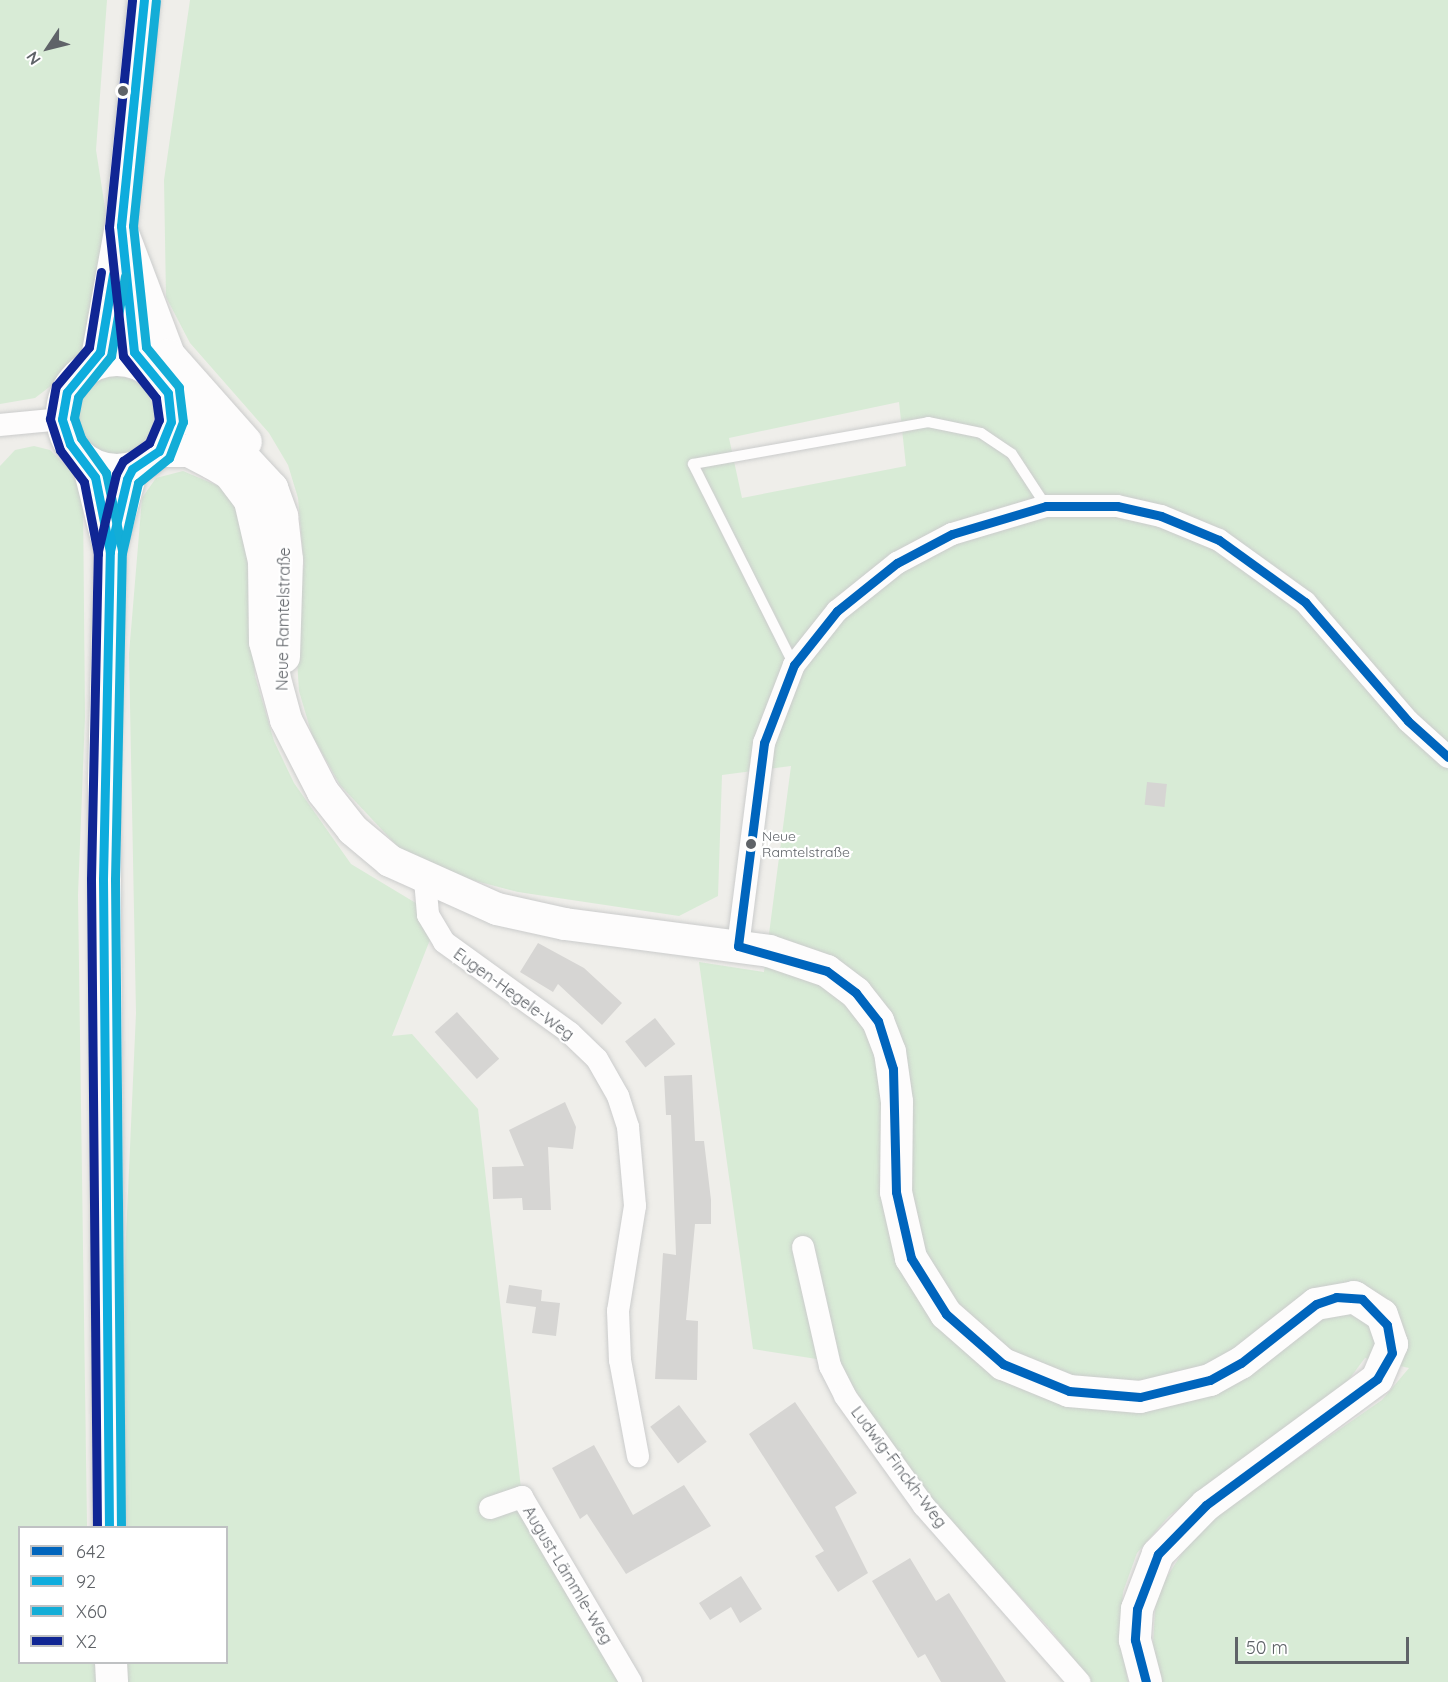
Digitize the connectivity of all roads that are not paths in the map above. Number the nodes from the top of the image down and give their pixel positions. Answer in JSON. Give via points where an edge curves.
{"nodes":[{"id":1,"x":144,"y":0,"type":"edge"},
{"id":2,"x":121,"y":226,"type":"junction"},
{"id":3,"x":96,"y":363,"type":"junction"},
{"id":4,"x":141,"y":365,"type":"junction"},
{"id":5,"x":171,"y":407,"type":"junction"},
{"id":6,"x":62,"y":418,"type":"junction"},
{"id":7,"x":0,"y":424,"type":"edge"},
{"id":8,"x":159,"y":451,"type":"junction"},
{"id":9,"x":88,"y":463,"type":"junction"},
{"id":10,"x":253,"y":463,"type":"junction"},
{"id":11,"x":132,"y":469,"type":"junction"},
{"id":12,"x":1046,"y":506,"type":"junction"},
{"id":13,"x":110,"y":551,"type":"junction"},
{"id":14,"x":794,"y":665,"type":"junction"},
{"id":15,"x":281,"y":702,"type":"junction"},
{"id":16,"x":1448,"y":757,"type":"edge"},
{"id":17,"x":425,"y":880,"type":"junction"},
{"id":18,"x":738,"y":946,"type":"junction"},
{"id":19,"x":803,"y":1247,"type":"dead end"},
{"id":20,"x":638,"y":1456,"type":"dead end"},
{"id":21,"x":490,"y":1508,"type":"dead end"},
{"id":22,"x":109,"y":1526,"type":"edge"},
{"id":23,"x":111,"y":1664,"type":"edge"},
{"id":24,"x":111,"y":1682,"type":"edge"},
{"id":25,"x":631,"y":1682,"type":"edge"},
{"id":26,"x":1078,"y":1682,"type":"edge"},
{"id":27,"x":1146,"y":1682,"type":"edge"}],
"edges":[{"from":1,"to":2,"type":"main road"},
{"from":2,"to":3,"type":"main road"},
{"from":2,"to":4,"type":"main road","via":[[130,324]]},
{"from":2,"to":10,"type":"main road","via":[[170,355],[236,425]]},
{"from":3,"to":4,"type":"main road","via":[[119,359]]},
{"from":3,"to":6,"type":"main road","via":[[74,380]]},
{"from":4,"to":5,"type":"main road","via":[[161,382]]},
{"from":5,"to":8,"type":"main road","via":[[169,430]]},
{"from":5,"to":10,"type":"main road","name":"Neue Ramtelstraße"},
{"from":6,"to":7,"type":"street"},
{"from":6,"to":9,"type":"main road","via":[[70,444]]},
{"from":8,"to":11,"type":"main road"},
{"from":8,"to":15,"type":"main road","name":"Neue Ramtelstraße","via":[[189,451],[212,463],[230,474],[250,501],[264,561],[265,642]]},
{"from":9,"to":11,"type":"main road","via":[[109,471]]},
{"from":9,"to":13,"type":"main road"},
{"from":10,"to":15,"type":"main road","name":"Neue Ramtelstraße","via":[[272,488],[282,516],[287,560]]},
{"from":11,"to":13,"type":"main road"},
{"from":12,"to":14,"type":"street","via":[[952,534],[897,563],[837,611]]},
{"from":12,"to":14,"type":"lane","via":[[1012,454],[981,433],[928,422],[693,464]]},
{"from":12,"to":16,"type":"street","via":[[1117,506],[1161,516],[1219,540],[1305,602],[1408,721]]},
{"from":13,"to":22,"type":"main road","via":[[103,879]]},
{"from":14,"to":18,"type":"street","via":[[764,743]]},
{"from":15,"to":17,"type":"main road","name":"Neue Ramtelstraße","via":[[298,751],[337,811],[383,855]]},
{"from":17,"to":18,"type":"main road","name":"Neue Ramtelstraße","via":[[497,909],[565,924]]},
{"from":17,"to":20,"type":"street","name":"Eugen-Hegele-Weg","via":[[428,915],[444,942],[570,1033],[597,1059],[618,1096],[628,1127],[635,1206],[618,1311],[620,1360]]},
{"from":18,"to":27,"type":"main road","name":"Neue Ramtelstraße","via":[[827,971],[856,993],[878,1021],[893,1069],[896,1192],[911,1258],[946,1314],[1003,1364],[1069,1391],[1140,1397],[1210,1380],[1241,1364],[1316,1304],[1336,1297],[1362,1299],[1388,1325],[1392,1353],[1377,1379],[1206,1505],[1158,1554],[1137,1609],[1135,1640]]},
{"from":19,"to":26,"type":"street","name":"Ludwig-Finckh-Weg","via":[[830,1366],[845,1396],[924,1506]]},
{"from":21,"to":25,"type":"street","name":"August-Lämmle-Weg","via":[[522,1497]]},
{"from":23,"to":24,"type":"main road"}]}
